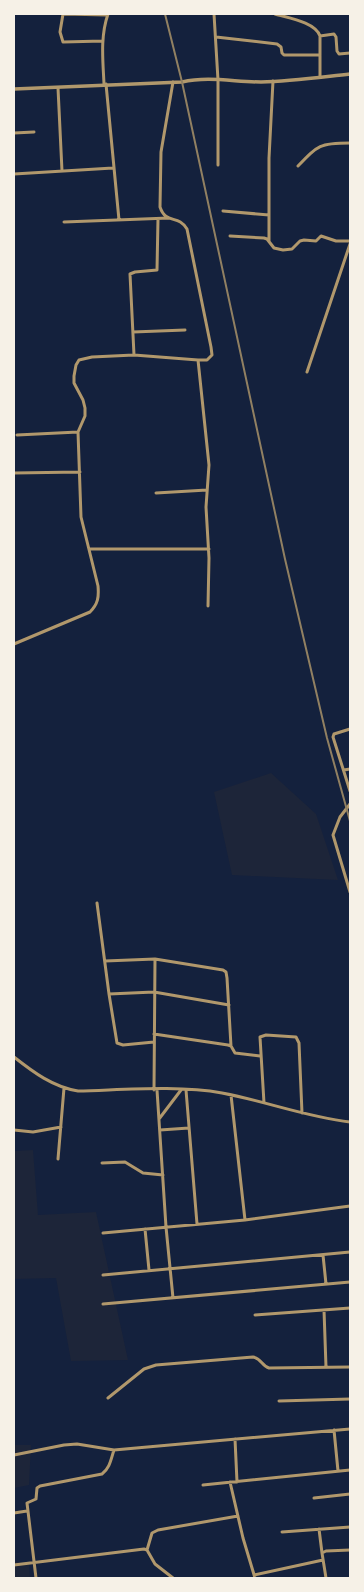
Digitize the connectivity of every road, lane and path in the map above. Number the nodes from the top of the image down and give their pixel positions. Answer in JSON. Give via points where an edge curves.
{"nodes":[{"id":1,"x":63,"y":14,"type":"edge"},
{"id":2,"x":107,"y":14,"type":"edge"},
{"id":3,"x":214,"y":14,"type":"edge"},
{"id":4,"x":275,"y":14,"type":"edge"},
{"id":5,"x":320,"y":36,"type":"junction"},
{"id":6,"x":216,"y":37,"type":"junction"},
{"id":7,"x":102,"y":41,"type":"junction"},
{"id":8,"x":350,"y":53,"type":"edge"},
{"id":9,"x":320,"y":55,"type":"junction"},
{"id":10,"x":350,"y":74,"type":"edge"},
{"id":11,"x":320,"y":77,"type":"junction"},
{"id":12,"x":218,"y":80,"type":"junction"},
{"id":13,"x":273,"y":81,"type":"junction"},
{"id":14,"x":173,"y":82,"type":"junction"},
{"id":15,"x":105,"y":84,"type":"junction"},
{"id":16,"x":58,"y":88,"type":"junction"},
{"id":17,"x":14,"y":89,"type":"edge"},
{"id":18,"x":34,"y":132,"type":"dead end"},
{"id":19,"x":14,"y":133,"type":"edge"},
{"id":20,"x":350,"y":143,"type":"edge"},
{"id":21,"x":218,"y":165,"type":"dead end"},
{"id":22,"x":298,"y":166,"type":"dead end"},
{"id":23,"x":113,"y":168,"type":"junction"},
{"id":24,"x":62,"y":171,"type":"junction"},
{"id":25,"x":14,"y":174,"type":"edge"},
{"id":26,"x":223,"y":211,"type":"dead end"},
{"id":27,"x":269,"y":215,"type":"junction"},
{"id":28,"x":169,"y":218,"type":"junction"},
{"id":29,"x":158,"y":219,"type":"junction"},
{"id":30,"x":119,"y":220,"type":"junction"},
{"id":31,"x":64,"y":222,"type":"dead end"},
{"id":32,"x":230,"y":236,"type":"dead end"},
{"id":33,"x":269,"y":241,"type":"junction"},
{"id":34,"x":350,"y":243,"type":"edge"},
{"id":35,"x":185,"y":330,"type":"dead end"},
{"id":36,"x":133,"y":332,"type":"junction"},
{"id":37,"x":134,"y":355,"type":"junction"},
{"id":38,"x":198,"y":360,"type":"junction"},
{"id":39,"x":307,"y":372,"type":"dead end"},
{"id":40,"x":78,"y":432,"type":"junction"},
{"id":41,"x":17,"y":435,"type":"dead end"},
{"id":42,"x":80,"y":472,"type":"junction"},
{"id":43,"x":14,"y":473,"type":"edge"},
{"id":44,"x":208,"y":490,"type":"junction"},
{"id":45,"x":156,"y":493,"type":"dead end"},
{"id":46,"x":209,"y":549,"type":"junction"},
{"id":47,"x":89,"y":550,"type":"junction"},
{"id":48,"x":208,"y":606,"type":"dead end"},
{"id":49,"x":14,"y":644,"type":"edge"},
{"id":50,"x":350,"y":729,"type":"edge"},
{"id":51,"x":350,"y":769,"type":"edge"},
{"id":52,"x":344,"y":770,"type":"junction"},
{"id":53,"x":350,"y":790,"type":"edge"},
{"id":54,"x":350,"y":804,"type":"edge"},
{"id":55,"x":350,"y":892,"type":"edge"},
{"id":56,"x":97,"y":903,"type":"dead end"},
{"id":57,"x":155,"y":959,"type":"junction"},
{"id":58,"x":105,"y":961,"type":"junction"},
{"id":59,"x":154,"y":992,"type":"junction"},
{"id":60,"x":109,"y":994,"type":"junction"},
{"id":61,"x":229,"y":1005,"type":"junction"},
{"id":62,"x":154,"y":1034,"type":"junction"},
{"id":63,"x":154,"y":1042,"type":"junction"},
{"id":64,"x":231,"y":1046,"type":"junction"},
{"id":65,"x":260,"y":1056,"type":"junction"},
{"id":66,"x":14,"y":1057,"type":"edge"},
{"id":67,"x":64,"y":1088,"type":"junction"},
{"id":68,"x":155,"y":1090,"type":"junction"},
{"id":69,"x":181,"y":1090,"type":"junction"},
{"id":70,"x":186,"y":1090,"type":"junction"},
{"id":71,"x":231,"y":1095,"type":"junction"},
{"id":72,"x":264,"y":1103,"type":"junction"},
{"id":73,"x":302,"y":1112,"type":"junction"},
{"id":74,"x":159,"y":1119,"type":"junction"},
{"id":75,"x":350,"y":1122,"type":"edge"},
{"id":76,"x":61,"y":1127,"type":"junction"},
{"id":77,"x":189,"y":1128,"type":"junction"},
{"id":78,"x":14,"y":1130,"type":"edge"},
{"id":79,"x":160,"y":1130,"type":"junction"},
{"id":80,"x":58,"y":1159,"type":"dead end"},
{"id":81,"x":102,"y":1163,"type":"dead end"},
{"id":82,"x":163,"y":1175,"type":"junction"},
{"id":83,"x":350,"y":1206,"type":"edge"},
{"id":84,"x":245,"y":1220,"type":"junction"},
{"id":85,"x":197,"y":1224,"type":"junction"},
{"id":86,"x":166,"y":1227,"type":"junction"},
{"id":87,"x":145,"y":1229,"type":"junction"},
{"id":88,"x":103,"y":1233,"type":"dead end"},
{"id":89,"x":350,"y":1252,"type":"edge"},
{"id":90,"x":323,"y":1255,"type":"junction"},
{"id":91,"x":171,"y":1268,"type":"junction"},
{"id":92,"x":149,"y":1270,"type":"junction"},
{"id":93,"x":103,"y":1275,"type":"dead end"},
{"id":94,"x":350,"y":1282,"type":"edge"},
{"id":95,"x":326,"y":1284,"type":"junction"},
{"id":96,"x":173,"y":1298,"type":"junction"},
{"id":97,"x":104,"y":1304,"type":"dead end"},
{"id":98,"x":350,"y":1308,"type":"edge"},
{"id":99,"x":324,"y":1310,"type":"junction"},
{"id":100,"x":255,"y":1315,"type":"dead end"},
{"id":101,"x":350,"y":1366,"type":"edge"},
{"id":102,"x":326,"y":1367,"type":"junction"},
{"id":103,"x":108,"y":1398,"type":"dead end"},
{"id":104,"x":350,"y":1399,"type":"edge"},
{"id":105,"x":279,"y":1402,"type":"dead end"},
{"id":106,"x":350,"y":1429,"type":"edge"},
{"id":107,"x":334,"y":1430,"type":"junction"},
{"id":108,"x":236,"y":1439,"type":"junction"},
{"id":109,"x":114,"y":1450,"type":"junction"},
{"id":110,"x":14,"y":1455,"type":"edge"},
{"id":111,"x":350,"y":1470,"type":"edge"},
{"id":112,"x":338,"y":1471,"type":"junction"},
{"id":113,"x":230,"y":1482,"type":"junction"},
{"id":114,"x":237,"y":1482,"type":"junction"},
{"id":115,"x":204,"y":1485,"type":"dead end"},
{"id":116,"x":350,"y":1494,"type":"edge"},
{"id":117,"x":314,"y":1498,"type":"dead end"},
{"id":118,"x":27,"y":1511,"type":"junction"},
{"id":119,"x":14,"y":1513,"type":"edge"},
{"id":120,"x":238,"y":1516,"type":"junction"},
{"id":121,"x":350,"y":1528,"type":"edge"},
{"id":122,"x":319,"y":1529,"type":"junction"},
{"id":123,"x":282,"y":1532,"type":"dead end"},
{"id":124,"x":147,"y":1550,"type":"junction"},
{"id":125,"x":350,"y":1550,"type":"edge"},
{"id":126,"x":322,"y":1553,"type":"junction"},
{"id":127,"x":323,"y":1560,"type":"junction"},
{"id":128,"x":34,"y":1562,"type":"junction"},
{"id":129,"x":14,"y":1565,"type":"edge"},
{"id":130,"x":255,"y":1577,"type":"edge"},
{"id":131,"x":36,"y":1578,"type":"edge"},
{"id":132,"x":173,"y":1578,"type":"edge"},
{"id":133,"x":326,"y":1578,"type":"edge"}],
"edges":[{"from":1,"to":2,"type":"street"},
{"from":1,"to":7,"type":"street","via":[[60,32],[63,42]]},
{"from":2,"to":7,"type":"street"},
{"from":3,"to":6,"type":"street"},
{"from":4,"to":5,"type":"street","via":[[314,27]]},
{"from":5,"to":8,"type":"street","via":[[334,34],[337,52]]},
{"from":5,"to":9,"type":"street"},
{"from":6,"to":9,"type":"street","via":[[277,44],[284,55]]},
{"from":6,"to":12,"type":"street"},
{"from":7,"to":15,"type":"street"},
{"from":9,"to":11,"type":"street"},
{"from":10,"to":11,"type":"street"},
{"from":11,"to":13,"type":"street"},
{"from":12,"to":13,"type":"street"},
{"from":12,"to":14,"type":"street"},
{"from":12,"to":21,"type":"street"},
{"from":13,"to":27,"type":"street"},
{"from":14,"to":15,"type":"street"},
{"from":14,"to":28,"type":"street","via":[[161,152],[160,207],[163,214]]},
{"from":15,"to":16,"type":"street"},
{"from":15,"to":23,"type":"street"},
{"from":16,"to":17,"type":"street"},
{"from":16,"to":24,"type":"street"},
{"from":18,"to":19,"type":"street"},
{"from":20,"to":22,"type":"street","via":[[334,142],[321,145]]},
{"from":23,"to":24,"type":"street"},
{"from":23,"to":30,"type":"street"},
{"from":24,"to":25,"type":"street"},
{"from":26,"to":27,"type":"street"},
{"from":27,"to":33,"type":"street"},
{"from":28,"to":29,"type":"street"},
{"from":28,"to":38,"type":"street","via":[[184,223],[187,229],[212,355],[207,360]]},
{"from":29,"to":30,"type":"street"},
{"from":29,"to":36,"type":"street","via":[[157,270],[130,274]]},
{"from":30,"to":31,"type":"street"},
{"from":32,"to":33,"type":"street","via":[[264,238]]},
{"from":33,"to":34,"type":"street","via":[[274,248],[283,250],[292,249],[300,241],[316,241],[321,236]]},
{"from":34,"to":39,"type":"street"},
{"from":35,"to":36,"type":"street"},
{"from":36,"to":37,"type":"street"},
{"from":37,"to":38,"type":"street"},
{"from":37,"to":40,"type":"street","via":[[79,360],[74,383],[83,400],[85,416]]},
{"from":38,"to":44,"type":"street","via":[[209,465]]},
{"from":40,"to":41,"type":"street"},
{"from":40,"to":42,"type":"street"},
{"from":42,"to":43,"type":"street"},
{"from":42,"to":47,"type":"street","via":[[81,517]]},
{"from":44,"to":45,"type":"street"},
{"from":44,"to":46,"type":"street","via":[[206,516]]},
{"from":46,"to":47,"type":"street"},
{"from":46,"to":48,"type":"street"},
{"from":47,"to":49,"type":"street","via":[[98,586],[97,605],[90,612]]},
{"from":50,"to":52,"type":"street","via":[[334,734]]},
{"from":51,"to":52,"type":"street"},
{"from":52,"to":53,"type":"street"},
{"from":54,"to":55,"type":"street","via":[[340,817],[334,835]]},
{"from":56,"to":58,"type":"street"},
{"from":57,"to":58,"type":"street"},
{"from":57,"to":59,"type":"street"},
{"from":57,"to":61,"type":"street","via":[[223,970],[226,972]]},
{"from":58,"to":60,"type":"street"},
{"from":59,"to":60,"type":"street"},
{"from":59,"to":61,"type":"street"},
{"from":59,"to":62,"type":"street"},
{"from":60,"to":63,"type":"street","via":[[117,1043],[123,1045]]},
{"from":61,"to":64,"type":"street"},
{"from":62,"to":63,"type":"street"},
{"from":62,"to":64,"type":"street"},
{"from":63,"to":68,"type":"street"},
{"from":64,"to":65,"type":"street","via":[[235,1053]]},
{"from":65,"to":72,"type":"street"},
{"from":65,"to":73,"type":"street","via":[[260,1037],[293,1036],[299,1039]]},
{"from":66,"to":67,"type":"street","via":[[32,1071]]},
{"from":67,"to":68,"type":"street","via":[[78,1091]]},
{"from":67,"to":76,"type":"street"},
{"from":68,"to":69,"type":"street"},
{"from":68,"to":74,"type":"street"},
{"from":69,"to":70,"type":"street"},
{"from":69,"to":74,"type":"street"},
{"from":70,"to":71,"type":"street"},
{"from":70,"to":77,"type":"street"},
{"from":71,"to":72,"type":"street"},
{"from":71,"to":84,"type":"street"},
{"from":72,"to":73,"type":"street"},
{"from":73,"to":75,"type":"street"},
{"from":74,"to":79,"type":"street"},
{"from":76,"to":78,"type":"street","via":[[33,1132]]},
{"from":76,"to":80,"type":"street"},
{"from":77,"to":79,"type":"street"},
{"from":77,"to":85,"type":"street"},
{"from":79,"to":82,"type":"street"},
{"from":81,"to":82,"type":"street","via":[[122,1162],[143,1173]]},
{"from":82,"to":86,"type":"street"},
{"from":83,"to":84,"type":"street"},
{"from":84,"to":85,"type":"street"},
{"from":85,"to":86,"type":"street"},
{"from":86,"to":87,"type":"street"},
{"from":86,"to":91,"type":"street"},
{"from":87,"to":88,"type":"street"},
{"from":87,"to":92,"type":"street"},
{"from":89,"to":90,"type":"street"},
{"from":90,"to":91,"type":"street"},
{"from":90,"to":95,"type":"street"},
{"from":91,"to":92,"type":"street"},
{"from":91,"to":96,"type":"street"},
{"from":92,"to":93,"type":"street"},
{"from":94,"to":95,"type":"street"},
{"from":95,"to":96,"type":"street"},
{"from":96,"to":97,"type":"street"},
{"from":98,"to":99,"type":"street"},
{"from":99,"to":100,"type":"street"},
{"from":99,"to":102,"type":"street"},
{"from":101,"to":102,"type":"street"},
{"from":102,"to":103,"type":"street","via":[[269,1368],[258,1358],[253,1357],[156,1365],[144,1369]]},
{"from":104,"to":105,"type":"street"},
{"from":106,"to":107,"type":"street"},
{"from":107,"to":108,"type":"street"},
{"from":107,"to":112,"type":"street"},
{"from":108,"to":109,"type":"street"},
{"from":108,"to":114,"type":"street"},
{"from":109,"to":110,"type":"street","via":[[77,1444]]},
{"from":109,"to":118,"type":"street","via":[[106,1471],[96,1476],[37,1488],[36,1500],[27,1503]]},
{"from":111,"to":112,"type":"street"},
{"from":112,"to":114,"type":"street"},
{"from":113,"to":114,"type":"street"},
{"from":113,"to":115,"type":"street"},
{"from":113,"to":120,"type":"street"},
{"from":116,"to":117,"type":"street"},
{"from":118,"to":119,"type":"street"},
{"from":118,"to":128,"type":"street"},
{"from":120,"to":124,"type":"street","via":[[158,1530],[152,1533]]},
{"from":120,"to":130,"type":"street"},
{"from":121,"to":122,"type":"street"},
{"from":122,"to":123,"type":"street"},
{"from":122,"to":126,"type":"street"},
{"from":124,"to":128,"type":"street"},
{"from":124,"to":132,"type":"street","via":[[155,1564]]},
{"from":125,"to":126,"type":"street"},
{"from":126,"to":127,"type":"street"},
{"from":127,"to":130,"type":"street"},
{"from":127,"to":133,"type":"street"},
{"from":128,"to":129,"type":"street"},
{"from":128,"to":131,"type":"street"}]}
